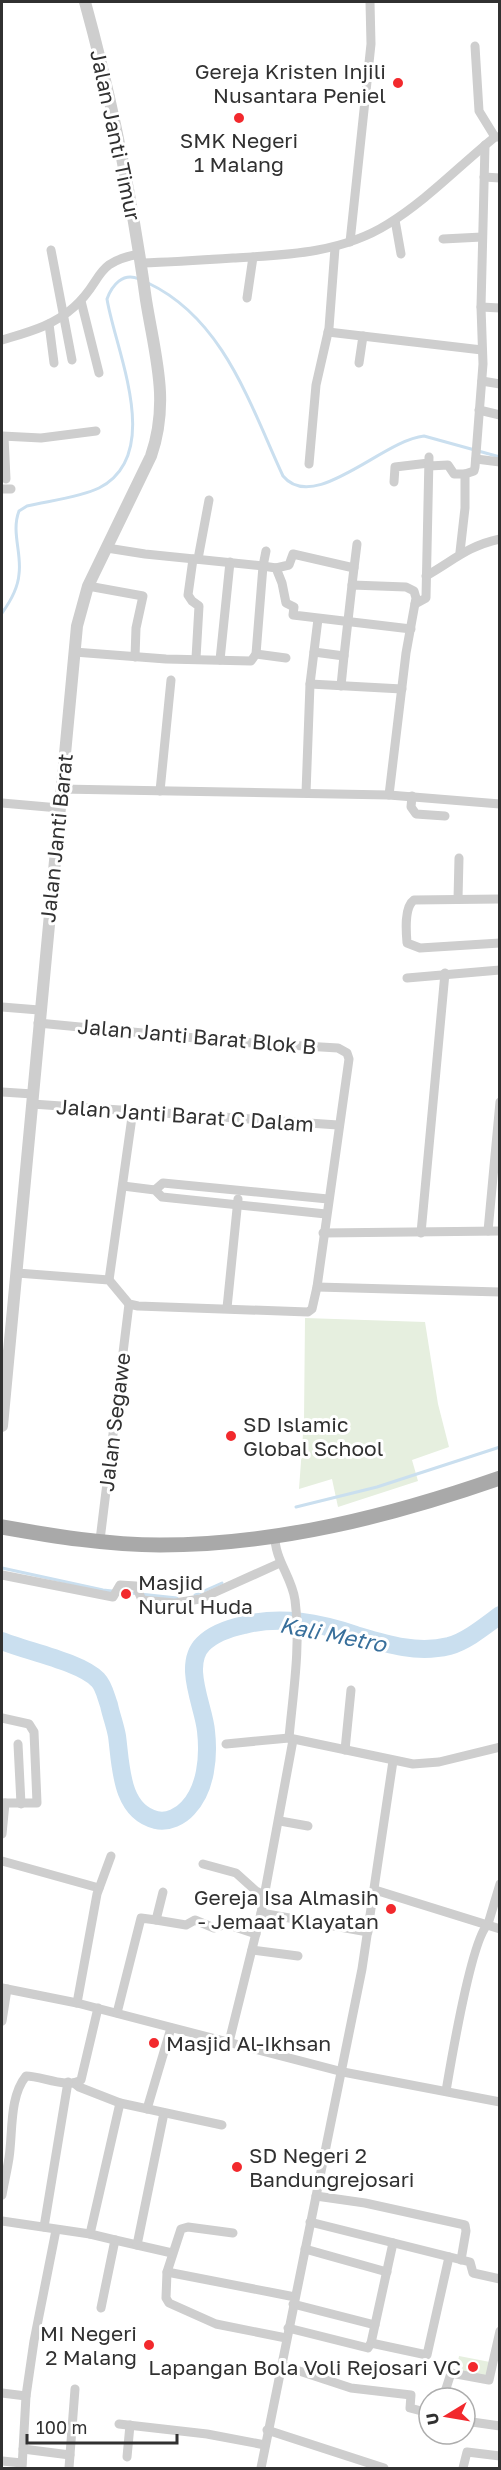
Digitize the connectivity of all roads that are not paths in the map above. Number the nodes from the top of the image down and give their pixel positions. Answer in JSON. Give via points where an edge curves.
{"nodes":[{"id":1,"x":85,"y":2,"type":"edge"},
{"id":2,"x":370,"y":2,"type":"edge"},
{"id":3,"x":476,"y":46,"type":"dead end"},
{"id":4,"x":497,"y":137,"type":"edge"},
{"id":5,"x":485,"y":145,"type":"junction"},
{"id":6,"x":484,"y":177,"type":"junction"},
{"id":7,"x":500,"y":178,"type":"edge"},
{"id":8,"x":395,"y":220,"type":"junction"},
{"id":9,"x":482,"y":237,"type":"junction"},
{"id":10,"x":443,"y":239,"type":"dead end"},
{"id":11,"x":350,"y":243,"type":"junction"},
{"id":12,"x":335,"y":248,"type":"junction"},
{"id":13,"x":51,"y":250,"type":"dead end"},
{"id":14,"x":402,"y":254,"type":"dead end"},
{"id":15,"x":253,"y":257,"type":"junction"},
{"id":16,"x":142,"y":262,"type":"junction"},
{"id":17,"x":247,"y":298,"type":"dead end"},
{"id":18,"x":81,"y":301,"type":"junction"},
{"id":19,"x":481,"y":307,"type":"junction"},
{"id":20,"x":500,"y":308,"type":"edge"},
{"id":21,"x":64,"y":314,"type":"junction"},
{"id":22,"x":49,"y":324,"type":"junction"},
{"id":23,"x":328,"y":332,"type":"junction"},
{"id":24,"x":363,"y":336,"type":"junction"},
{"id":25,"x":2,"y":340,"type":"edge"},
{"id":26,"x":482,"y":350,"type":"junction"},
{"id":27,"x":72,"y":360,"type":"dead end"},
{"id":28,"x":54,"y":363,"type":"dead end"},
{"id":29,"x":358,"y":363,"type":"dead end"},
{"id":30,"x":99,"y":373,"type":"dead end"},
{"id":31,"x":482,"y":381,"type":"junction"},
{"id":32,"x":500,"y":384,"type":"edge"},
{"id":33,"x":479,"y":410,"type":"junction"},
{"id":34,"x":500,"y":415,"type":"edge"},
{"id":35,"x":96,"y":431,"type":"dead end"},
{"id":36,"x":3,"y":436,"type":"edge"},
{"id":37,"x":396,"y":455,"type":"dead end"},
{"id":38,"x":476,"y":458,"type":"junction"},
{"id":39,"x":429,"y":462,"type":"junction"},
{"id":40,"x":500,"y":462,"type":"edge"},
{"id":41,"x":309,"y":465,"type":"dead end"},
{"id":42,"x":395,"y":467,"type":"junction"},
{"id":43,"x":465,"y":474,"type":"junction"},
{"id":44,"x":6,"y":479,"type":"dead end"},
{"id":45,"x":394,"y":482,"type":"dead end"},
{"id":46,"x":209,"y":500,"type":"dead end"},
{"id":47,"x":500,"y":539,"type":"edge"},
{"id":48,"x":357,"y":544,"type":"dead end"},
{"id":49,"x":107,"y":548,"type":"junction"},
{"id":50,"x":266,"y":551,"type":"dead end"},
{"id":51,"x":460,"y":552,"type":"junction"},
{"id":52,"x":196,"y":559,"type":"junction"},
{"id":53,"x":230,"y":562,"type":"junction"},
{"id":54,"x":263,"y":566,"type":"junction"},
{"id":55,"x":276,"y":568,"type":"junction"},
{"id":56,"x":354,"y":568,"type":"junction"},
{"id":57,"x":426,"y":576,"type":"junction"},
{"id":58,"x":352,"y":585,"type":"junction"},
{"id":59,"x":88,"y":586,"type":"junction"},
{"id":60,"x":415,"y":604,"type":"junction"},
{"id":61,"x":318,"y":619,"type":"junction"},
{"id":62,"x":348,"y":622,"type":"junction"},
{"id":63,"x":411,"y":629,"type":"junction"},
{"id":64,"x":74,"y":652,"type":"junction"},
{"id":65,"x":314,"y":652,"type":"junction"},
{"id":66,"x":256,"y":654,"type":"junction"},
{"id":67,"x":344,"y":656,"type":"junction"},
{"id":68,"x":135,"y":657,"type":"junction"},
{"id":69,"x":196,"y":658,"type":"junction"},
{"id":70,"x":286,"y":658,"type":"dead end"},
{"id":71,"x":220,"y":660,"type":"junction"},
{"id":72,"x":171,"y":680,"type":"dead end"},
{"id":73,"x":310,"y":684,"type":"junction"},
{"id":74,"x":341,"y":686,"type":"junction"},
{"id":75,"x":402,"y":689,"type":"junction"},
{"id":76,"x":60,"y":789,"type":"junction"},
{"id":77,"x":160,"y":791,"type":"junction"},
{"id":78,"x":306,"y":793,"type":"junction"},
{"id":79,"x":389,"y":795,"type":"junction"},
{"id":80,"x":412,"y":796,"type":"junction"},
{"id":81,"x":2,"y":803,"type":"edge"},
{"id":82,"x":500,"y":804,"type":"edge"},
{"id":83,"x":59,"y":808,"type":"junction"},
{"id":84,"x":445,"y":816,"type":"dead end"},
{"id":85,"x":459,"y":858,"type":"dead end"},
{"id":86,"x":458,"y":899,"type":"junction"},
{"id":87,"x":500,"y":899,"type":"edge"},
{"id":88,"x":500,"y":943,"type":"edge"},
{"id":89,"x":500,"y":970,"type":"edge"},
{"id":90,"x":445,"y":973,"type":"junction"},
{"id":91,"x":407,"y":978,"type":"dead end"},
{"id":92,"x":2,"y":1006,"type":"edge"},
{"id":93,"x":39,"y":1010,"type":"junction"},
{"id":94,"x":38,"y":1023,"type":"junction"},
{"id":95,"x":349,"y":1059,"type":"joint"},
{"id":96,"x":2,"y":1092,"type":"edge"},
{"id":97,"x":32,"y":1099,"type":"junction"},
{"id":98,"x":500,"y":1102,"type":"edge"},
{"id":99,"x":133,"y":1110,"type":"junction"},
{"id":100,"x":338,"y":1125,"type":"junction"},
{"id":101,"x":123,"y":1186,"type":"junction"},
{"id":102,"x":155,"y":1190,"type":"junction"},
{"id":103,"x":239,"y":1191,"type":"junction"},
{"id":104,"x":328,"y":1199,"type":"junction"},
{"id":105,"x":238,"y":1204,"type":"junction"},
{"id":106,"x":326,"y":1214,"type":"junction"},
{"id":107,"x":489,"y":1231,"type":"junction"},
{"id":108,"x":500,"y":1231,"type":"edge"},
{"id":109,"x":323,"y":1233,"type":"junction"},
{"id":110,"x":420,"y":1233,"type":"junction"},
{"id":111,"x":17,"y":1273,"type":"junction"},
{"id":112,"x":109,"y":1280,"type":"junction"},
{"id":113,"x":316,"y":1287,"type":"junction"},
{"id":114,"x":500,"y":1292,"type":"edge"},
{"id":115,"x":129,"y":1304,"type":"junction"},
{"id":116,"x":227,"y":1308,"type":"junction"},
{"id":117,"x":2,"y":1419,"type":"edge"},
{"id":118,"x":500,"y":1478,"type":"edge"},
{"id":119,"x":2,"y":1527,"type":"edge"},
{"id":120,"x":275,"y":1535,"type":"junction"},
{"id":121,"x":100,"y":1540,"type":"junction"},
{"id":122,"x":280,"y":1563,"type":"junction"},
{"id":123,"x":2,"y":1575,"type":"edge"},
{"id":124,"x":351,"y":1690,"type":"dead end"},
{"id":125,"x":2,"y":1718,"type":"edge"},
{"id":126,"x":291,"y":1739,"type":"junction"},
{"id":127,"x":18,"y":1744,"type":"dead end"},
{"id":128,"x":226,"y":1744,"type":"dead end"},
{"id":129,"x":500,"y":1747,"type":"edge"},
{"id":130,"x":345,"y":1750,"type":"junction"},
{"id":131,"x":393,"y":1761,"type":"junction"},
{"id":132,"x":3,"y":1803,"type":"edge"},
{"id":133,"x":21,"y":1804,"type":"junction"},
{"id":134,"x":280,"y":1821,"type":"junction"},
{"id":135,"x":308,"y":1826,"type":"dead end"},
{"id":136,"x":2,"y":1834,"type":"edge"},
{"id":137,"x":111,"y":1856,"type":"dead end"},
{"id":138,"x":2,"y":1862,"type":"edge"},
{"id":139,"x":202,"y":1864,"type":"dead end"},
{"id":140,"x":500,"y":1884,"type":"edge"},
{"id":141,"x":99,"y":1888,"type":"junction"},
{"id":142,"x":375,"y":1890,"type":"junction"},
{"id":143,"x":163,"y":1892,"type":"dead end"},
{"id":144,"x":264,"y":1895,"type":"junction"},
{"id":145,"x":261,"y":1913,"type":"junction"},
{"id":146,"x":156,"y":1920,"type":"junction"},
{"id":147,"x":488,"y":1924,"type":"junction"},
{"id":148,"x":500,"y":1929,"type":"edge"},
{"id":149,"x":368,"y":1932,"type":"junction"},
{"id":150,"x":256,"y":1934,"type":"junction"},
{"id":151,"x":252,"y":1950,"type":"junction"},
{"id":152,"x":298,"y":1956,"type":"dead end"},
{"id":153,"x":4,"y":1989,"type":"edge"},
{"id":154,"x":77,"y":2003,"type":"junction"},
{"id":155,"x":98,"y":2008,"type":"junction"},
{"id":156,"x":117,"y":2013,"type":"junction"},
{"id":157,"x":2,"y":2021,"type":"edge"},
{"id":158,"x":171,"y":2028,"type":"junction"},
{"id":159,"x":229,"y":2042,"type":"junction"},
{"id":160,"x":343,"y":2072,"type":"junction"},
{"id":161,"x":71,"y":2083,"type":"junction"},
{"id":162,"x":446,"y":2091,"type":"junction"},
{"id":163,"x":500,"y":2102,"type":"edge"},
{"id":164,"x":120,"y":2103,"type":"junction"},
{"id":165,"x":147,"y":2109,"type":"junction"},
{"id":166,"x":164,"y":2114,"type":"junction"},
{"id":167,"x":222,"y":2125,"type":"dead end"},
{"id":168,"x":2,"y":2196,"type":"edge"},
{"id":169,"x":316,"y":2196,"type":"junction"},
{"id":170,"x":2,"y":2221,"type":"edge"},
{"id":171,"x":310,"y":2222,"type":"junction"},
{"id":172,"x":44,"y":2227,"type":"junction"},
{"id":173,"x":56,"y":2230,"type":"junction"},
{"id":174,"x":233,"y":2233,"type":"dead end"},
{"id":175,"x":90,"y":2234,"type":"junction"},
{"id":176,"x":115,"y":2240,"type":"junction"},
{"id":177,"x":393,"y":2243,"type":"junction"},
{"id":178,"x":137,"y":2245,"type":"junction"},
{"id":179,"x":305,"y":2249,"type":"junction"},
{"id":180,"x":172,"y":2253,"type":"junction"},
{"id":181,"x":449,"y":2257,"type":"junction"},
{"id":182,"x":460,"y":2260,"type":"junction"},
{"id":183,"x":167,"y":2272,"type":"junction"},
{"id":184,"x":387,"y":2272,"type":"junction"},
{"id":185,"x":500,"y":2279,"type":"edge"},
{"id":186,"x":294,"y":2301,"type":"junction"},
{"id":187,"x":101,"y":2308,"type":"dead end"},
{"id":188,"x":375,"y":2325,"type":"junction"},
{"id":189,"x":288,"y":2328,"type":"junction"},
{"id":190,"x":500,"y":2331,"type":"edge"},
{"id":191,"x":286,"y":2338,"type":"junction"},
{"id":192,"x":371,"y":2343,"type":"junction"},
{"id":193,"x":281,"y":2365,"type":"junction"},
{"id":194,"x":447,"y":2386,"type":"edge"},
{"id":195,"x":75,"y":2389,"type":"dead end"},
{"id":196,"x":2,"y":2393,"type":"edge"},
{"id":197,"x":26,"y":2396,"type":"junction"},
{"id":198,"x":417,"y":2410,"type":"edge"},
{"id":199,"x":477,"y":2423,"type":"edge"},
{"id":200,"x":119,"y":2424,"type":"dead end"},
{"id":201,"x":130,"y":2425,"type":"junction"},
{"id":202,"x":500,"y":2426,"type":"edge"},
{"id":203,"x":267,"y":2430,"type":"junction"},
{"id":204,"x":265,"y":2445,"type":"junction"},
{"id":205,"x":23,"y":2448,"type":"junction"},
{"id":206,"x":70,"y":2455,"type":"junction"},
{"id":207,"x":500,"y":2456,"type":"edge"},
{"id":208,"x":127,"y":2457,"type":"dead end"},
{"id":209,"x":355,"y":2459,"type":"junction"},
{"id":210,"x":2,"y":2461,"type":"edge"},
{"id":211,"x":22,"y":2466,"type":"edge"},
{"id":212,"x":69,"y":2469,"type":"edge"},
{"id":213,"x":261,"y":2469,"type":"edge"},
{"id":214,"x":351,"y":2469,"type":"edge"},
{"id":215,"x":384,"y":2469,"type":"edge"},
{"id":216,"x":462,"y":2469,"type":"edge"}],
"edges":[{"from":1,"to":16,"type":"street","name":"Jalan Janti Timur","via":[[113,112]]},
{"from":2,"to":11,"type":"street","via":[[371,44]]},
{"from":3,"to":4,"type":"street","via":[[479,111]]},
{"from":4,"to":5,"type":"street"},
{"from":5,"to":6,"type":"street"},
{"from":5,"to":8,"type":"street"},
{"from":6,"to":7,"type":"street"},
{"from":6,"to":9,"type":"street"},
{"from":8,"to":11,"type":"street"},
{"from":8,"to":14,"type":"street"},
{"from":9,"to":10,"type":"street"},
{"from":9,"to":19,"type":"street"},
{"from":11,"to":12,"type":"street"},
{"from":12,"to":15,"type":"street"},
{"from":12,"to":23,"type":"street"},
{"from":13,"to":21,"type":"street"},
{"from":15,"to":16,"type":"street"},
{"from":15,"to":17,"type":"street"},
{"from":16,"to":18,"type":"street","via":[[114,260],[104,267]]},
{"from":16,"to":49,"type":"street","name":"Jalan Janti Barat","via":[[160,379],[160,426],[151,456]]},
{"from":18,"to":21,"type":"street"},
{"from":18,"to":30,"type":"street"},
{"from":19,"to":20,"type":"street"},
{"from":19,"to":26,"type":"street"},
{"from":21,"to":22,"type":"street"},
{"from":21,"to":27,"type":"street"},
{"from":22,"to":25,"type":"street"},
{"from":22,"to":28,"type":"street"},
{"from":23,"to":24,"type":"street"},
{"from":23,"to":41,"type":"street","via":[[316,385]]},
{"from":24,"to":26,"type":"street"},
{"from":24,"to":29,"type":"street"},
{"from":26,"to":31,"type":"street"},
{"from":31,"to":32,"type":"street"},
{"from":31,"to":33,"type":"street"},
{"from":33,"to":34,"type":"street"},
{"from":33,"to":38,"type":"street"},
{"from":35,"to":36,"type":"street","via":[[41,438]]},
{"from":36,"to":44,"type":"street"},
{"from":37,"to":42,"type":"street"},
{"from":38,"to":40,"type":"street"},
{"from":38,"to":43,"type":"street","via":[[474,471]]},
{"from":39,"to":42,"type":"street"},
{"from":39,"to":43,"type":"street","via":[[448,465],[454,474]]},
{"from":39,"to":57,"type":"street"},
{"from":42,"to":45,"type":"street"},
{"from":43,"to":51,"type":"street"},
{"from":46,"to":52,"type":"street"},
{"from":47,"to":51,"type":"street"},
{"from":48,"to":56,"type":"street"},
{"from":49,"to":52,"type":"street"},
{"from":49,"to":59,"type":"street","name":"Jalan Janti Barat"},
{"from":50,"to":54,"type":"street"},
{"from":51,"to":57,"type":"street"},
{"from":52,"to":53,"type":"street"},
{"from":52,"to":69,"type":"street","via":[[188,595],[199,606]]},
{"from":53,"to":54,"type":"street"},
{"from":53,"to":71,"type":"street"},
{"from":54,"to":55,"type":"street"},
{"from":54,"to":66,"type":"street"},
{"from":55,"to":56,"type":"street","via":[[289,565],[293,554]]},
{"from":55,"to":61,"type":"street","via":[[286,603],[294,607],[293,615]]},
{"from":56,"to":58,"type":"street"},
{"from":57,"to":60,"type":"street","via":[[426,598]]},
{"from":58,"to":60,"type":"street","via":[[406,587],[414,591]]},
{"from":58,"to":62,"type":"street"},
{"from":59,"to":64,"type":"street","name":"Jalan Janti Barat"},
{"from":59,"to":68,"type":"street","via":[[143,596]]},
{"from":60,"to":63,"type":"street"},
{"from":61,"to":62,"type":"street"},
{"from":61,"to":65,"type":"street"},
{"from":62,"to":63,"type":"street"},
{"from":62,"to":67,"type":"street"},
{"from":63,"to":75,"type":"street"},
{"from":64,"to":68,"type":"street"},
{"from":64,"to":76,"type":"street","name":"Jalan Janti Barat"},
{"from":65,"to":67,"type":"street"},
{"from":65,"to":73,"type":"street"},
{"from":66,"to":70,"type":"street"},
{"from":66,"to":71,"type":"street","via":[[251,661]]},
{"from":67,"to":74,"type":"street"},
{"from":68,"to":69,"type":"street"},
{"from":69,"to":71,"type":"street"},
{"from":72,"to":77,"type":"street"},
{"from":73,"to":74,"type":"street"},
{"from":73,"to":78,"type":"street"},
{"from":74,"to":75,"type":"street"},
{"from":75,"to":79,"type":"street"},
{"from":76,"to":77,"type":"street"},
{"from":76,"to":83,"type":"street","name":"Jalan Janti Barat"},
{"from":77,"to":78,"type":"street"},
{"from":78,"to":79,"type":"street"},
{"from":79,"to":80,"type":"street"},
{"from":80,"to":82,"type":"street"},
{"from":80,"to":84,"type":"street","via":[[411,807],[416,814]]},
{"from":81,"to":83,"type":"street"},
{"from":83,"to":93,"type":"street","name":"Jalan Janti Barat"},
{"from":85,"to":86,"type":"street"},
{"from":86,"to":87,"type":"street"},
{"from":86,"to":88,"type":"street","via":[[410,902],[407,943],[420,948]]},
{"from":89,"to":90,"type":"street"},
{"from":90,"to":91,"type":"street"},
{"from":90,"to":110,"type":"street"},
{"from":92,"to":93,"type":"street"},
{"from":93,"to":94,"type":"street","name":"Jalan Janti Barat"},
{"from":94,"to":95,"type":"street","name":"Jalan Janti Barat Blok B","via":[[338,1048]]},
{"from":94,"to":97,"type":"street","name":"Jalan Janti Barat"},
{"from":95,"to":100,"type":"street","name":"Jalan Janti Barat C Dalam"},
{"from":96,"to":97,"type":"street","name":"Jalan Janti Barat C Dalam"},
{"from":97,"to":99,"type":"street","name":"Jalan Janti Barat C Dalam"},
{"from":97,"to":111,"type":"street","name":"Jalan Janti Barat"},
{"from":98,"to":107,"type":"street"},
{"from":99,"to":100,"type":"street","name":"Jalan Janti Barat C Dalam"},
{"from":99,"to":101,"type":"street"},
{"from":100,"to":104,"type":"street","name":"Jalan Janti Barat C Dalam"},
{"from":101,"to":102,"type":"street"},
{"from":101,"to":112,"type":"street"},
{"from":102,"to":103,"type":"street","via":[[163,1183]]},
{"from":102,"to":105,"type":"street","via":[[162,1197]]},
{"from":103,"to":104,"type":"street"},
{"from":103,"to":105,"type":"street"},
{"from":104,"to":106,"type":"street","name":"Jalan Janti Barat C Dalam"},
{"from":105,"to":106,"type":"street"},
{"from":105,"to":116,"type":"street"},
{"from":106,"to":109,"type":"street","name":"Jalan Janti Barat C Dalam"},
{"from":107,"to":108,"type":"street"},
{"from":107,"to":110,"type":"street"},
{"from":109,"to":110,"type":"street"},
{"from":109,"to":113,"type":"street","name":"Jalan Janti Barat C Dalam"},
{"from":111,"to":112,"type":"street"},
{"from":111,"to":117,"type":"street","name":"Jalan Janti Barat"},
{"from":112,"to":115,"type":"street"},
{"from":113,"to":114,"type":"street"},
{"from":113,"to":116,"type":"street","name":"Jalan Janti Barat C Dalam","via":[[312,1309],[302,1314]]},
{"from":115,"to":116,"type":"street"},
{"from":115,"to":121,"type":"street","name":"Jalan Segawe"},
{"from":118,"to":120,"type":"main road","via":[[391,1513]]},
{"from":119,"to":121,"type":"main road"},
{"from":120,"to":121,"type":"main road","via":[[174,1545]]},
{"from":120,"to":122,"type":"street"},
{"from":122,"to":123,"type":"street","via":[[200,1599],[175,1603],[142,1600],[136,1586],[120,1585],[113,1597]]},
{"from":122,"to":126,"type":"street","via":[[295,1599],[297,1644]]},
{"from":124,"to":130,"type":"street"},
{"from":125,"to":133,"type":"street","via":[[29,1724],[34,1732],[37,1803]]},
{"from":126,"to":128,"type":"street"},
{"from":126,"to":130,"type":"street"},
{"from":126,"to":134,"type":"street"},
{"from":127,"to":133,"type":"street"},
{"from":129,"to":131,"type":"street","via":[[439,1762]]},
{"from":130,"to":131,"type":"street"},
{"from":131,"to":142,"type":"street"},
{"from":132,"to":133,"type":"street"},
{"from":132,"to":136,"type":"street"},
{"from":134,"to":135,"type":"street"},
{"from":134,"to":144,"type":"street"},
{"from":137,"to":141,"type":"street"},
{"from":138,"to":141,"type":"street"},
{"from":139,"to":144,"type":"street","via":[[236,1873]]},
{"from":140,"to":147,"type":"street"},
{"from":141,"to":154,"type":"street"},
{"from":142,"to":147,"type":"street"},
{"from":142,"to":149,"type":"street"},
{"from":143,"to":146,"type":"street"},
{"from":144,"to":145,"type":"street"},
{"from":145,"to":149,"type":"street"},
{"from":145,"to":150,"type":"street"},
{"from":146,"to":150,"type":"street","via":[[186,1925],[195,1920],[214,1928],[226,1924]]},
{"from":146,"to":156,"type":"street","via":[[141,1918]]},
{"from":147,"to":148,"type":"street"},
{"from":147,"to":162,"type":"street","via":[[474,1958]]},
{"from":149,"to":160,"type":"street"},
{"from":150,"to":151,"type":"street"},
{"from":151,"to":152,"type":"street"},
{"from":151,"to":159,"type":"street"},
{"from":153,"to":154,"type":"street"},
{"from":153,"to":157,"type":"street"},
{"from":154,"to":155,"type":"street"},
{"from":155,"to":156,"type":"street"},
{"from":155,"to":161,"type":"street","via":[[81,2080]]},
{"from":156,"to":158,"type":"street"},
{"from":158,"to":159,"type":"street"},
{"from":158,"to":165,"type":"street"},
{"from":159,"to":160,"type":"street"},
{"from":160,"to":162,"type":"street"},
{"from":160,"to":169,"type":"street"},
{"from":161,"to":164,"type":"street"},
{"from":161,"to":168,"type":"street","via":[[34,2076],[26,2076],[22,2081],[16,2097]]},
{"from":161,"to":172,"type":"street"},
{"from":162,"to":163,"type":"street"},
{"from":164,"to":165,"type":"street"},
{"from":164,"to":175,"type":"street"},
{"from":165,"to":166,"type":"street"},
{"from":166,"to":167,"type":"street"},
{"from":166,"to":178,"type":"street"},
{"from":169,"to":171,"type":"street"},
{"from":169,"to":182,"type":"street","via":[[465,2225]]},
{"from":170,"to":172,"type":"street"},
{"from":171,"to":177,"type":"street"},
{"from":171,"to":179,"type":"street"},
{"from":172,"to":173,"type":"street"},
{"from":173,"to":175,"type":"street"},
{"from":173,"to":197,"type":"street"},
{"from":174,"to":180,"type":"street","via":[[184,2227]]},
{"from":175,"to":176,"type":"street"},
{"from":176,"to":178,"type":"street"},
{"from":176,"to":187,"type":"street"},
{"from":177,"to":181,"type":"street"},
{"from":177,"to":184,"type":"street"},
{"from":178,"to":180,"type":"street"},
{"from":179,"to":184,"type":"street"},
{"from":179,"to":186,"type":"street"},
{"from":180,"to":183,"type":"street"},
{"from":181,"to":182,"type":"street"},
{"from":181,"to":192,"type":"street","via":[[427,2355]]},
{"from":182,"to":185,"type":"street","via":[[472,2264],[473,2273]]},
{"from":183,"to":186,"type":"street"},
{"from":183,"to":191,"type":"street","via":[[169,2303],[216,2324]]},
{"from":184,"to":188,"type":"street"},
{"from":186,"to":188,"type":"street"},
{"from":186,"to":189,"type":"street"},
{"from":188,"to":192,"type":"street"},
{"from":189,"to":191,"type":"street"},
{"from":189,"to":192,"type":"street","via":[[363,2348]]},
{"from":190,"to":194,"type":"street","via":[[489,2380],[451,2373]]},
{"from":191,"to":193,"type":"street"},
{"from":193,"to":198,"type":"street","via":[[351,2388],[411,2395],[410,2408]]},
{"from":193,"to":203,"type":"street"},
{"from":195,"to":206,"type":"street"},
{"from":196,"to":197,"type":"street"},
{"from":197,"to":205,"type":"street"},
{"from":199,"to":202,"type":"street"},
{"from":200,"to":201,"type":"street"},
{"from":201,"to":204,"type":"street"},
{"from":201,"to":208,"type":"street"},
{"from":203,"to":204,"type":"street"},
{"from":203,"to":209,"type":"street"},
{"from":204,"to":213,"type":"street"},
{"from":205,"to":206,"type":"street"},
{"from":205,"to":211,"type":"street"},
{"from":206,"to":212,"type":"street"},
{"from":207,"to":216,"type":"street","via":[[467,2452]]},
{"from":209,"to":214,"type":"street"},
{"from":209,"to":215,"type":"street"},
{"from":210,"to":211,"type":"street"}]}
